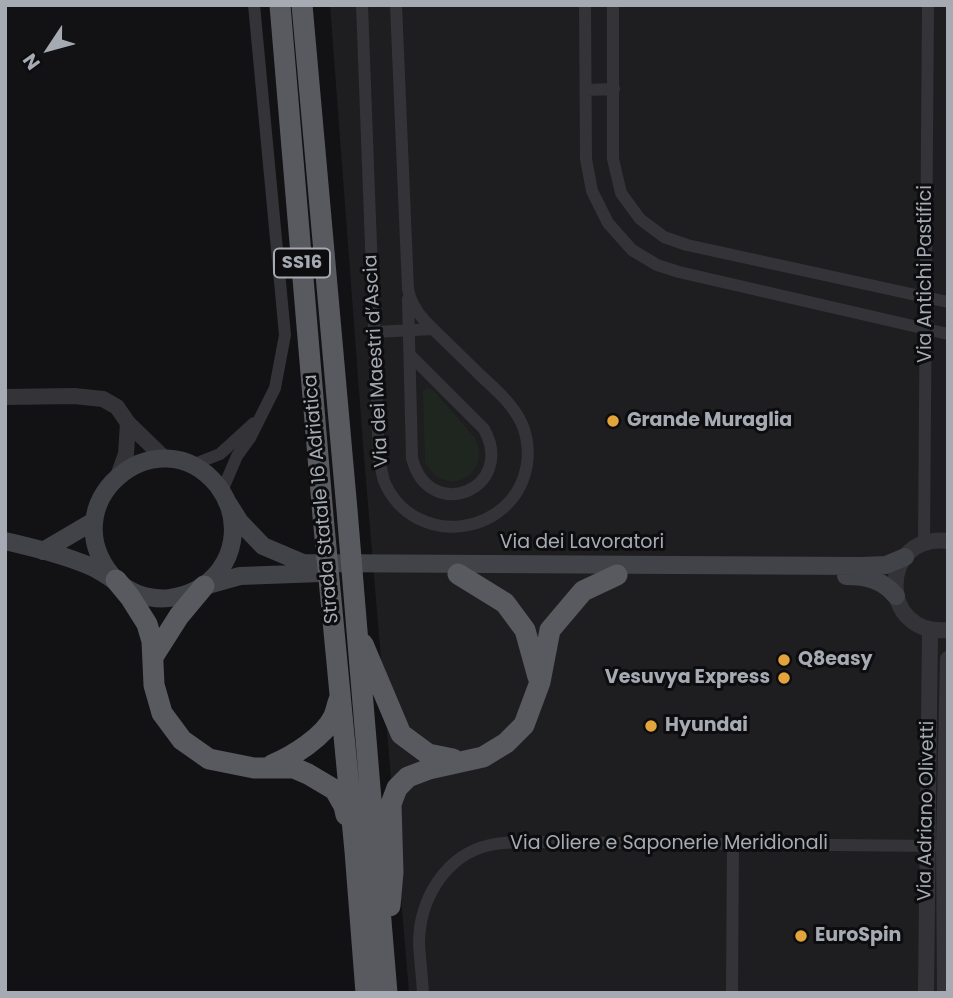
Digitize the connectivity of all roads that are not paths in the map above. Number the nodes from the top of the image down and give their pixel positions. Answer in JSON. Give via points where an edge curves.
{"nodes":[{"id":1,"x":254,"y":5,"type":"edge"},
{"id":2,"x":362,"y":5,"type":"edge"},
{"id":3,"x":396,"y":5,"type":"edge"},
{"id":4,"x":585,"y":5,"type":"edge"},
{"id":5,"x":613,"y":5,"type":"edge"},
{"id":6,"x":928,"y":5,"type":"edge"},
{"id":7,"x":302,"y":6,"type":"edge"},
{"id":8,"x":280,"y":8,"type":"edge"},
{"id":9,"x":614,"y":89,"type":"junction"},
{"id":10,"x":586,"y":90,"type":"junction"},
{"id":11,"x":408,"y":289,"type":"junction"},
{"id":12,"x":926,"y":297,"type":"junction"},
{"id":13,"x":948,"y":302,"type":"edge"},
{"id":14,"x":433,"y":329,"type":"junction"},
{"id":15,"x":926,"y":329,"type":"junction"},
{"id":16,"x":410,"y":330,"type":"junction"},
{"id":17,"x":375,"y":332,"type":"junction"},
{"id":18,"x":948,"y":334,"type":"edge"},
{"id":19,"x":410,"y":355,"type":"junction"},
{"id":20,"x":5,"y":397,"type":"edge"},
{"id":21,"x":259,"y":418,"type":"junction"},
{"id":22,"x":128,"y":423,"type":"junction"},
{"id":23,"x":165,"y":459,"type":"junction"},
{"id":24,"x":192,"y":465,"type":"junction"},
{"id":25,"x":118,"y":476,"type":"junction"},
{"id":26,"x":225,"y":497,"type":"junction"},
{"id":27,"x":94,"y":521,"type":"junction"},
{"id":28,"x":5,"y":541,"type":"edge"},
{"id":29,"x":948,"y":541,"type":"edge"},
{"id":30,"x":924,"y":543,"type":"junction"},
{"id":31,"x":43,"y":551,"type":"junction"},
{"id":32,"x":905,"y":557,"type":"junction"},
{"id":33,"x":305,"y":568,"type":"junction"},
{"id":34,"x":862,"y":571,"type":"junction"},
{"id":35,"x":458,"y":574,"type":"junction"},
{"id":36,"x":617,"y":575,"type":"junction"},
{"id":37,"x":116,"y":580,"type":"junction"},
{"id":38,"x":204,"y":586,"type":"junction"},
{"id":39,"x":896,"y":596,"type":"junction"},
{"id":40,"x":355,"y":624,"type":"junction"},
{"id":41,"x":930,"y":630,"type":"junction"},
{"id":42,"x":948,"y":630,"type":"edge"},
{"id":43,"x":153,"y":657,"type":"junction"},
{"id":44,"x":948,"y":659,"type":"edge"},
{"id":45,"x":540,"y":682,"type":"junction"},
{"id":46,"x":340,"y":698,"type":"junction"},
{"id":47,"x":462,"y":761,"type":"junction"},
{"id":48,"x":254,"y":768,"type":"junction"},
{"id":49,"x":733,"y":844,"type":"junction"},
{"id":50,"x":927,"y":846,"type":"junction"},
{"id":51,"x":944,"y":846,"type":"junction"},
{"id":52,"x":355,"y":851,"type":"junction"},
{"id":53,"x":386,"y":971,"type":"junction"},
{"id":54,"x":366,"y":993,"type":"edge"},
{"id":55,"x":387,"y":993,"type":"edge"},
{"id":56,"x":423,"y":993,"type":"edge"},
{"id":57,"x":733,"y":993,"type":"edge"},
{"id":58,"x":926,"y":993,"type":"edge"},
{"id":59,"x":945,"y":993,"type":"edge"}],
"edges":[{"from":1,"to":21,"type":"street","via":[[285,335],[275,388]]},
{"from":2,"to":17,"type":"street","name":"Via dei Maestri d’Ascia"},
{"from":3,"to":11,"type":"street","name":"Via dei Maestri d’Ascia"},
{"from":4,"to":10,"type":"street"},
{"from":5,"to":9,"type":"street"},
{"from":6,"to":12,"type":"street","name":"Via Antichi Pastifici"},
{"from":7,"to":40,"type":"highway","name":"Strada Statale 16 Adriatica","number":"SS16"},
{"from":8,"to":46,"type":"highway","name":"Strada Statale 16 Adriatica","number":"SS16"},
{"from":9,"to":10,"type":"street"},
{"from":9,"to":12,"type":"street","via":[[613,159],[621,194],[640,219],[664,237]]},
{"from":10,"to":15,"type":"street","via":[[586,159],[592,191],[608,223],[632,250],[679,272]]},
{"from":11,"to":14,"type":"street","name":"Via dei Maestri d’Ascia","via":[[415,310]]},
{"from":11,"to":16,"type":"street"},
{"from":12,"to":13,"type":"street"},
{"from":12,"to":15,"type":"street","name":"Via Antichi Pastifici"},
{"from":14,"to":16,"type":"street"},
{"from":14,"to":17,"type":"street","name":"Via dei Maestri d’Ascia","via":[[510,404],[523,424],[528,447],[525,474],[509,503],[472,525],[429,523],[402,506],[384,480],[379,460]]},
{"from":15,"to":18,"type":"street"},
{"from":15,"to":30,"type":"street","name":"Via Antichi Pastifici"},
{"from":16,"to":17,"type":"street"},
{"from":16,"to":19,"type":"street"},
{"from":19,"to":19,"type":"street","via":[[415,470],[422,481],[443,494],[467,492],[486,477],[491,465],[490,440]]},
{"from":20,"to":22,"type":"street","via":[[103,400],[117,407]]},
{"from":21,"to":24,"type":"street","via":[[220,454]]},
{"from":21,"to":26,"type":"street","via":[[237,456]]},
{"from":22,"to":23,"type":"street"},
{"from":22,"to":25,"type":"street"},
{"from":23,"to":24,"type":"main road"},
{"from":23,"to":25,"type":"main road","via":[[142,462]]},
{"from":24,"to":26,"type":"main road","via":[[208,475]]},
{"from":25,"to":27,"type":"main road","via":[[101,497]]},
{"from":26,"to":33,"type":"main road","via":[[263,546]]},
{"from":26,"to":38,"type":"main road","via":[[233,524],[231,546],[221,569]]},
{"from":27,"to":31,"type":"main road"},
{"from":27,"to":37,"type":"main road","via":[[96,549]]},
{"from":28,"to":31,"type":"main road"},
{"from":29,"to":30,"type":"street"},
{"from":30,"to":32,"type":"street"},
{"from":31,"to":37,"type":"main road","via":[[91,566]]},
{"from":32,"to":34,"type":"main road"},
{"from":32,"to":39,"type":"street","via":[[895,580]]},
{"from":33,"to":34,"type":"main road","name":"Via dei Lavoratori"},
{"from":33,"to":35,"type":"main road","name":"Via dei Lavoratori"},
{"from":33,"to":38,"type":"main road","via":[[240,576]]},
{"from":34,"to":36,"type":"main road","name":"Via dei Lavoratori"},
{"from":34,"to":39,"type":"main road"},
{"from":35,"to":36,"type":"main road","name":"Via dei Lavoratori"},
{"from":35,"to":45,"type":"highway","via":[[505,603],[525,630]]},
{"from":36,"to":45,"type":"highway","via":[[583,591],[550,629]]},
{"from":37,"to":38,"type":"main road","via":[[135,593],[157,599],[182,596]]},
{"from":37,"to":43,"type":"highway","via":[[146,624]]},
{"from":38,"to":43,"type":"highway"},
{"from":39,"to":41,"type":"street","via":[[908,618]]},
{"from":40,"to":47,"type":"highway","via":[[401,734],[428,754]]},
{"from":40,"to":53,"type":"highway","name":"Strada Statale 16 Adriatica","number":"SS16"},
{"from":41,"to":42,"type":"street"},
{"from":41,"to":50,"type":"street","name":"Via Adriano Olivetti"},
{"from":43,"to":48,"type":"highway","via":[[153,685],[162,713],[182,740],[209,759]]},
{"from":44,"to":51,"type":"street","name":"Via Adriano Olivetti"},
{"from":45,"to":47,"type":"highway","via":[[524,725],[483,757]]},
{"from":46,"to":48,"type":"highway","via":[[333,718],[315,739],[292,757]]},
{"from":46,"to":52,"type":"highway","name":"Strada Statale 16 Adriatica","number":"SS16"},
{"from":47,"to":53,"type":"highway","via":[[408,777],[391,804],[393,872]]},
{"from":48,"to":52,"type":"highway","via":[[293,768],[335,790],[344,806]]},
{"from":49,"to":50,"type":"street","name":"Via Oliere e Saponerie Meridionali"},
{"from":49,"to":56,"type":"street","name":"Via Oliere e Saponerie Meridionali","via":[[503,843],[468,854],[442,875],[425,906],[419,942]]},
{"from":49,"to":57,"type":"street"},
{"from":50,"to":51,"type":"street","name":"Via Oliere e Saponerie Meridionali"},
{"from":50,"to":58,"type":"street","name":"Via Adriano Olivetti"},
{"from":51,"to":59,"type":"street","name":"Via Adriano Olivetti"},
{"from":52,"to":54,"type":"highway","name":"Strada Statale 16 Adriatica","number":"SS16"},
{"from":53,"to":55,"type":"highway","name":"Strada Statale 16 Adriatica","number":"SS16"}]}
